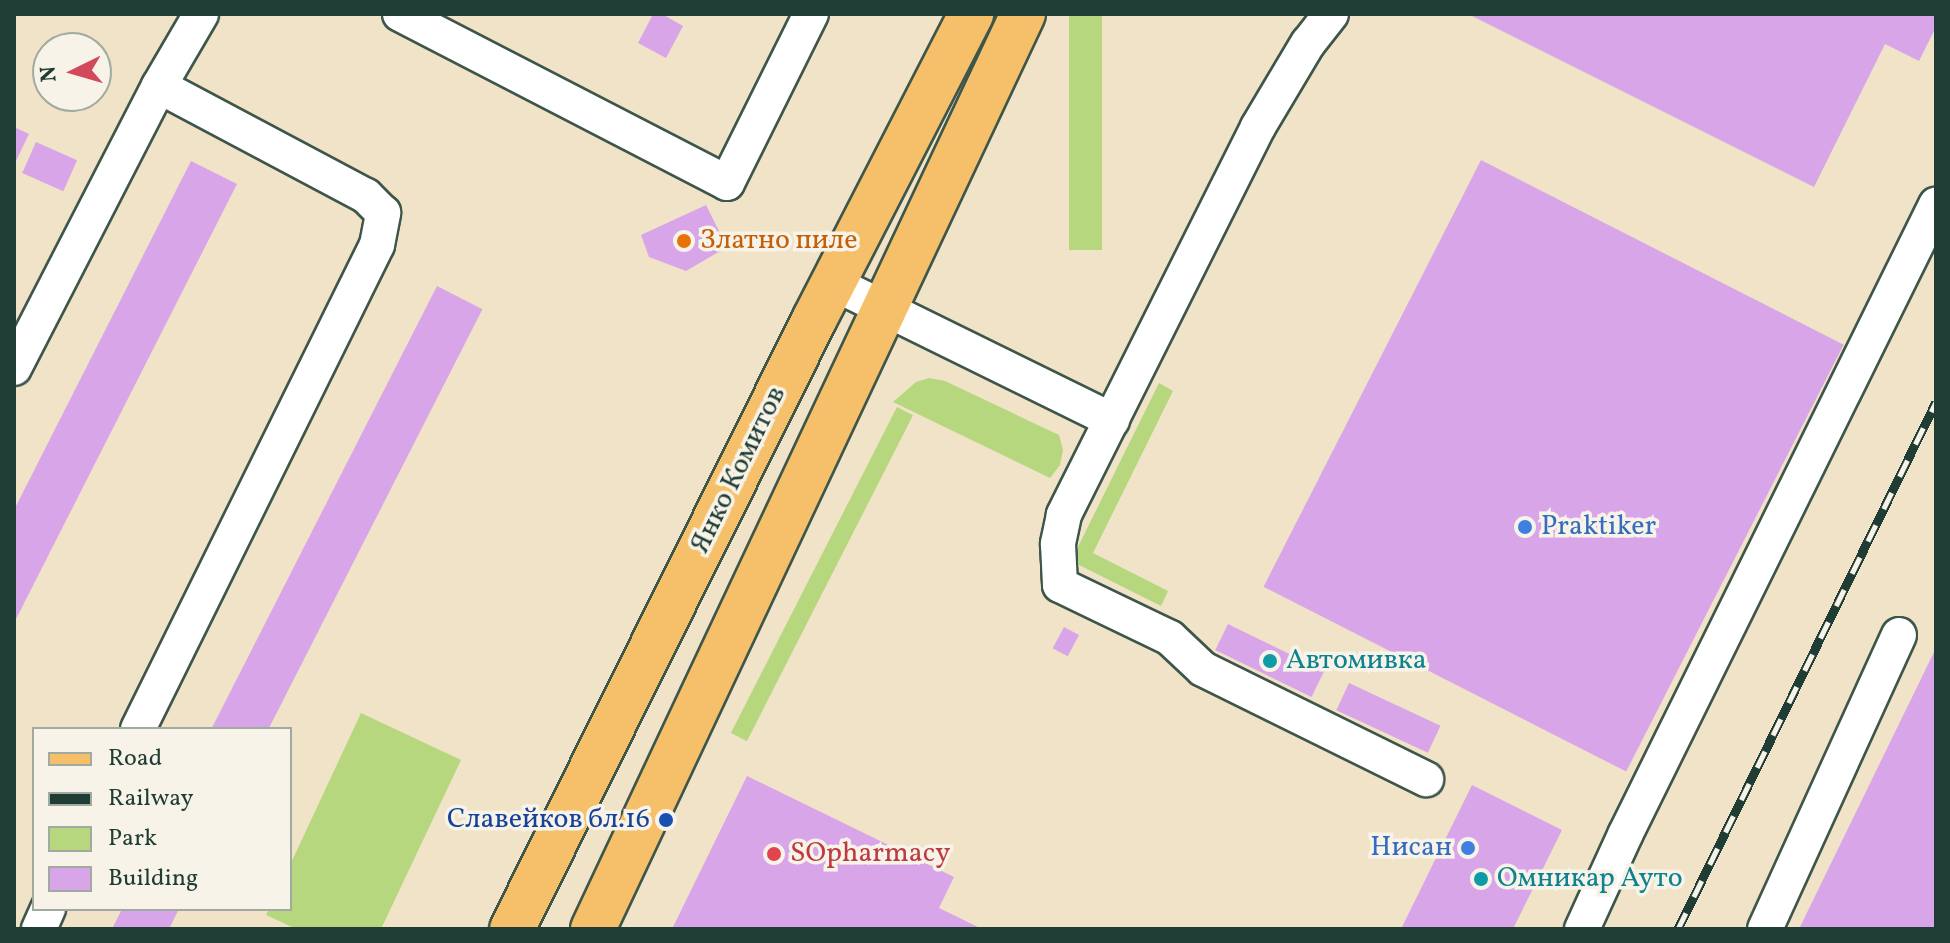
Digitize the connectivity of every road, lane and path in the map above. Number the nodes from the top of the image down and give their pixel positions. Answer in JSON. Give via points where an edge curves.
{"nodes":[{"id":1,"x":201,"y":14,"type":"edge"},
{"id":2,"x":400,"y":14,"type":"edge"},
{"id":3,"x":811,"y":14,"type":"edge"},
{"id":4,"x":971,"y":14,"type":"edge"},
{"id":5,"x":1023,"y":14,"type":"edge"},
{"id":6,"x":1331,"y":14,"type":"edge"},
{"id":7,"x":159,"y":86,"type":"junction"},
{"id":8,"x":1936,"y":205,"type":"edge"},
{"id":9,"x":833,"y":283,"type":"junction"},
{"id":10,"x":884,"y":308,"type":"junction"},
{"id":11,"x":14,"y":368,"type":"edge"},
{"id":12,"x":1112,"y":420,"type":"junction"},
{"id":13,"x":1899,"y":635,"type":"dead end"},
{"id":14,"x":139,"y":727,"type":"edge"},
{"id":15,"x":1426,"y":779,"type":"dead end"},
{"id":16,"x":512,"y":929,"type":"edge"},
{"id":17,"x":593,"y":929,"type":"edge"},
{"id":18,"x":1582,"y":929,"type":"edge"},
{"id":19,"x":1765,"y":929,"type":"edge"}],
"edges":[{"from":1,"to":7,"type":"street"},
{"from":2,"to":3,"type":"street","via":[[727,183]]},
{"from":4,"to":9,"type":"main road","name":"Янко Комитов"},
{"from":5,"to":10,"type":"main road"},
{"from":6,"to":12,"type":"street","via":[[1258,127]]},
{"from":7,"to":11,"type":"street"},
{"from":7,"to":14,"type":"street","via":[[366,196],[383,213],[377,245]]},
{"from":8,"to":18,"type":"street"},
{"from":9,"to":10,"type":"street"},
{"from":9,"to":16,"type":"main road","name":"Янко Комитов"},
{"from":10,"to":12,"type":"street"},
{"from":10,"to":17,"type":"main road"},
{"from":12,"to":15,"type":"street","via":[[1064,515],[1058,544],[1060,585],[1170,638],[1203,669]]},
{"from":13,"to":19,"type":"street"}]}
